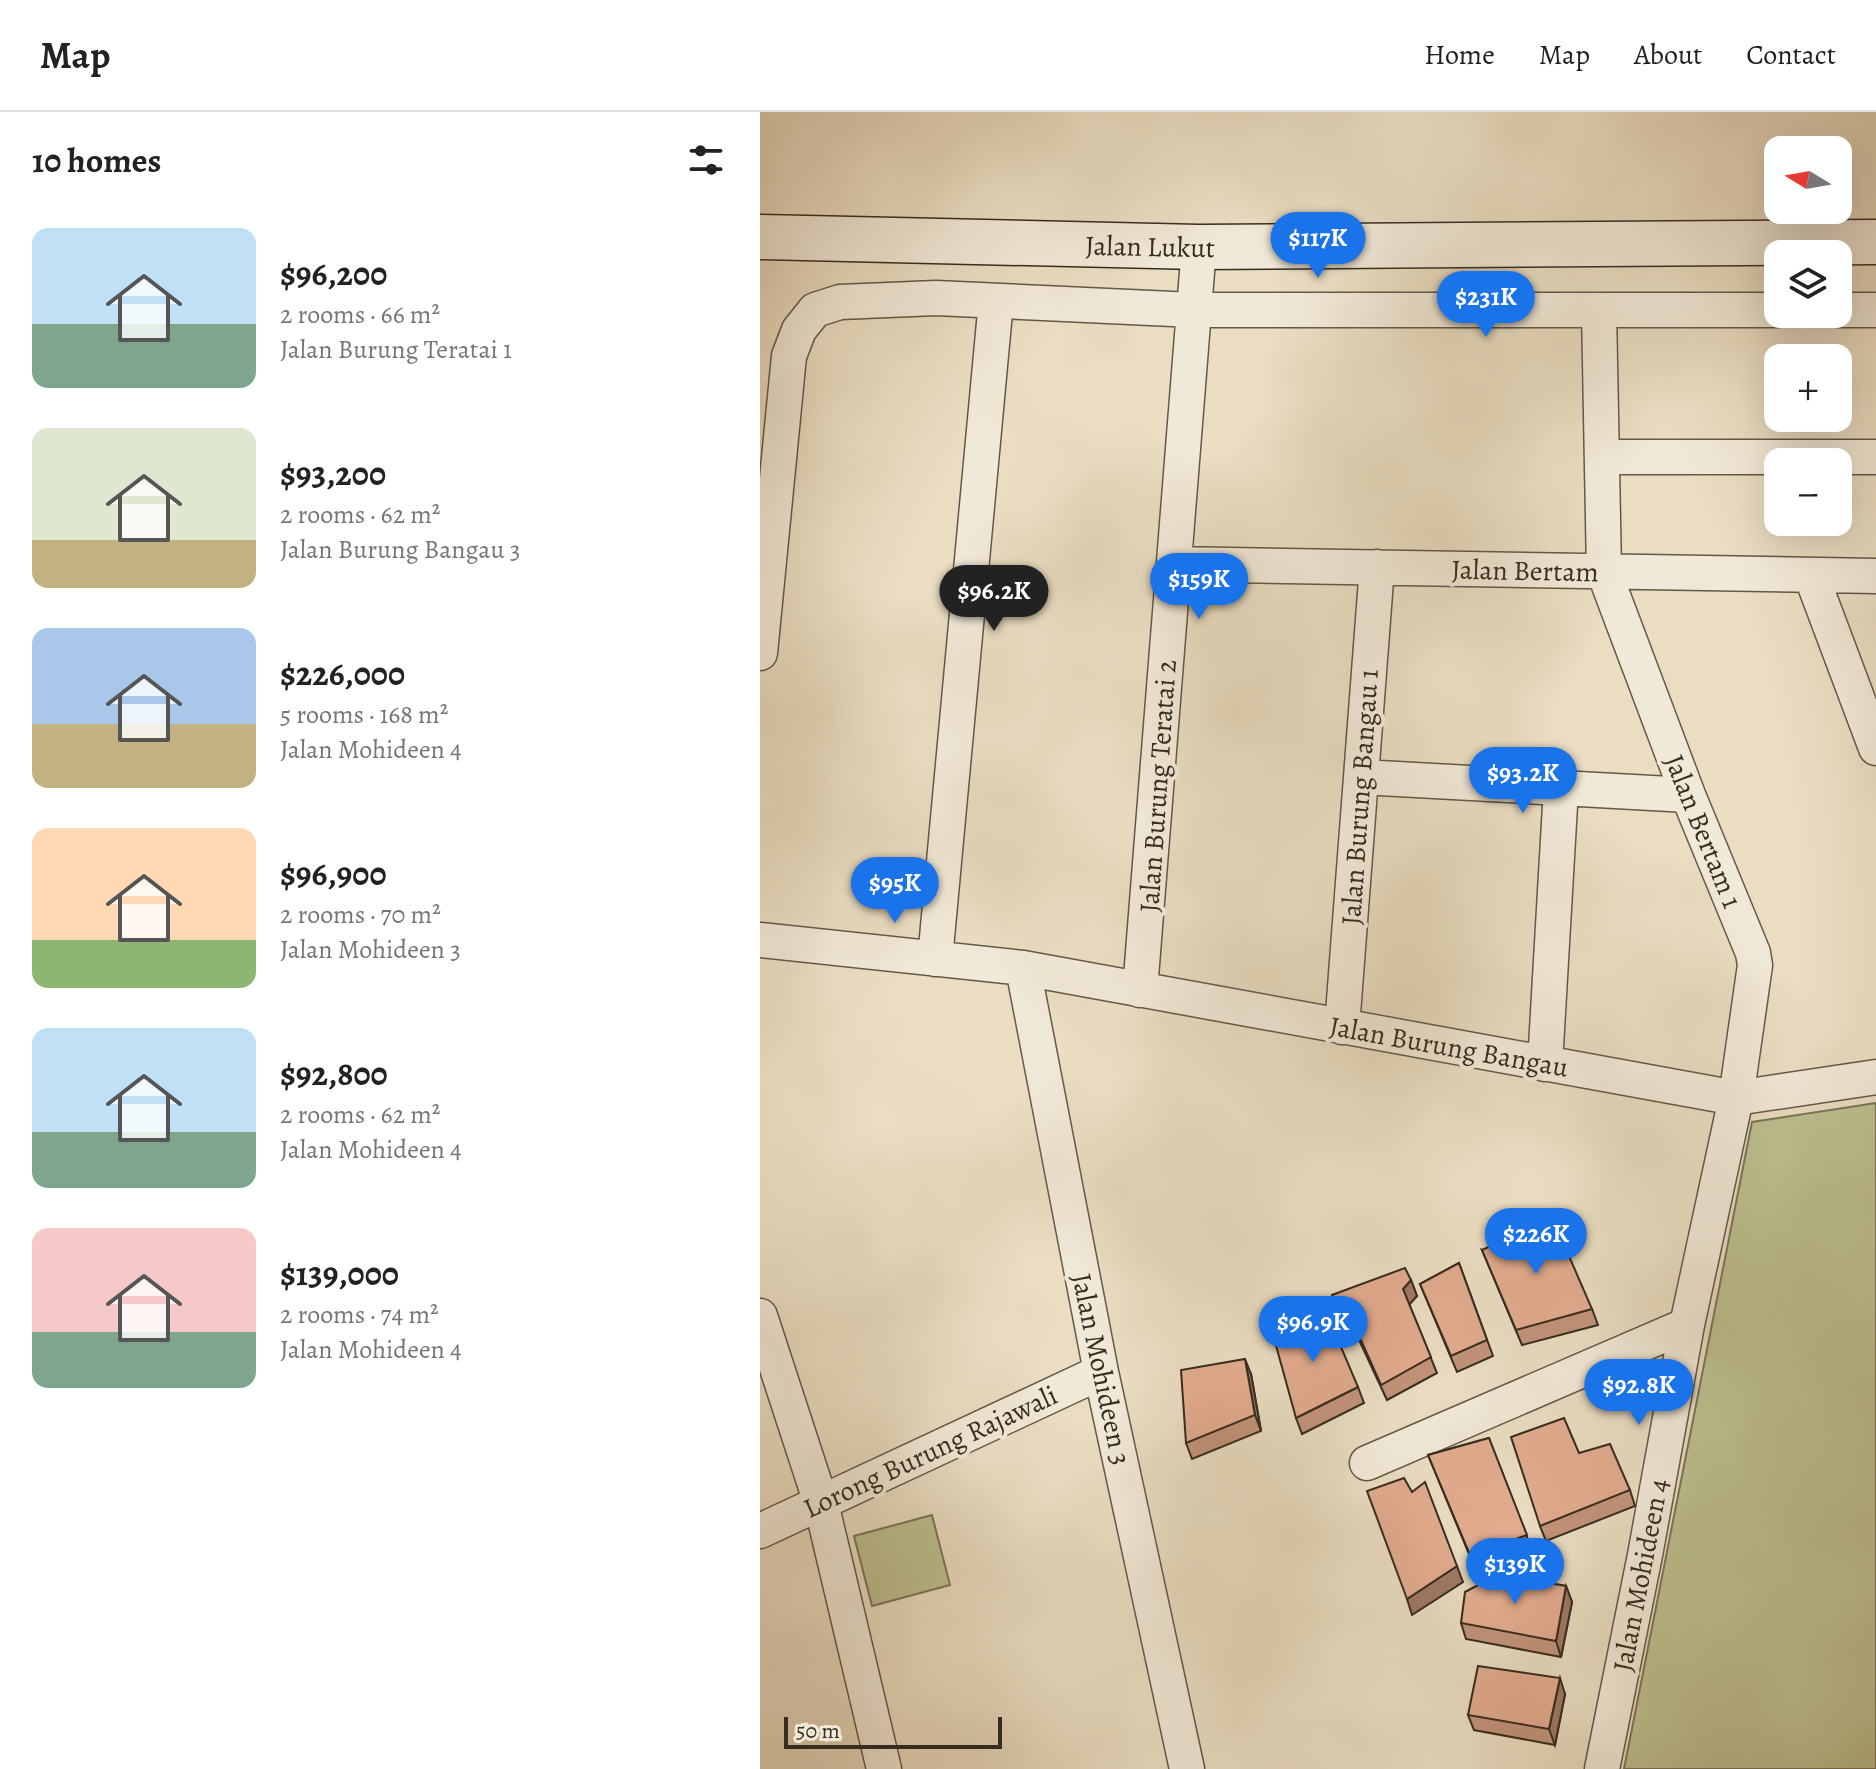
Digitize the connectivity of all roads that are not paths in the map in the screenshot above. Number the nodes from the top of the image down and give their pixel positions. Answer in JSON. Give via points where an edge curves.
{"nodes":[{"id":1,"x":760,"y":237,"type":"edge"},
{"id":2,"x":1876,"y":242,"type":"edge"},
{"id":3,"x":1199,"y":247,"type":"junction"},
{"id":4,"x":996,"y":301,"type":"junction"},
{"id":5,"x":1194,"y":310,"type":"junction"},
{"id":6,"x":1599,"y":310,"type":"junction"},
{"id":7,"x":1764,"y":310,"type":"edge"},
{"id":8,"x":1852,"y":310,"type":"edge"},
{"id":9,"x":1876,"y":310,"type":"edge"},
{"id":10,"x":1602,"y":457,"type":"junction"},
{"id":11,"x":1876,"y":457,"type":"edge"},
{"id":12,"x":1174,"y":564,"type":"junction"},
{"id":13,"x":1377,"y":567,"type":"junction"},
{"id":14,"x":1604,"y":572,"type":"junction"},
{"id":15,"x":1811,"y":575,"type":"junction"},
{"id":16,"x":1876,"y":576,"type":"edge"},
{"id":17,"x":760,"y":653,"type":"edge"},
{"id":18,"x":1876,"y":748,"type":"edge"},
{"id":19,"x":1361,"y":777,"type":"junction"},
{"id":20,"x":1561,"y":788,"type":"junction"},
{"id":21,"x":1688,"y":795,"type":"junction"},
{"id":22,"x":760,"y":940,"type":"edge"},
{"id":23,"x":935,"y":959,"type":"junction"},
{"id":24,"x":1023,"y":968,"type":"junction"},
{"id":25,"x":1140,"y":990,"type":"junction"},
{"id":26,"x":1342,"y":1027,"type":"junction"},
{"id":27,"x":1545,"y":1064,"type":"junction"},
{"id":28,"x":1876,"y":1077,"type":"edge"},
{"id":29,"x":1736,"y":1098,"type":"junction"},
{"id":30,"x":760,"y":1316,"type":"edge"},
{"id":31,"x":1687,"y":1325,"type":"junction"},
{"id":32,"x":1101,"y":1372,"type":"junction"},
{"id":33,"x":1367,"y":1463,"type":"dead end"},
{"id":34,"x":821,"y":1503,"type":"junction"},
{"id":35,"x":760,"y":1531,"type":"edge"},
{"id":36,"x":884,"y":1769,"type":"edge"},
{"id":37,"x":1187,"y":1769,"type":"edge"},
{"id":38,"x":1602,"y":1769,"type":"edge"}],
"edges":[{"from":1,"to":3,"type":"main road","name":"Jalan Lukut"},
{"from":2,"to":3,"type":"main road","name":"Jalan Lukut"},
{"from":3,"to":5,"type":"street","name":"Jalan Burung Teratai 2"},
{"from":4,"to":5,"type":"street"},
{"from":4,"to":17,"type":"street","via":[[840,302],[815,310],[799,330],[789,356]]},
{"from":4,"to":23,"type":"street"},
{"from":5,"to":6,"type":"street"},
{"from":5,"to":12,"type":"street","name":"Jalan Burung Teratai 2"},
{"from":6,"to":7,"type":"street"},
{"from":6,"to":10,"type":"street","name":"Jalan Bertam 1"},
{"from":8,"to":9,"type":"street"},
{"from":10,"to":11,"type":"street"},
{"from":10,"to":14,"type":"street","name":"Jalan Bertam 1"},
{"from":12,"to":13,"type":"street","name":"Jalan Bertam"},
{"from":12,"to":25,"type":"street","name":"Jalan Burung Teratai 2"},
{"from":13,"to":14,"type":"street","name":"Jalan Bertam"},
{"from":13,"to":19,"type":"street","name":"Jalan Burung Bangau 1"},
{"from":14,"to":15,"type":"street","name":"Jalan Bertam"},
{"from":14,"to":21,"type":"street","name":"Jalan Bertam 1"},
{"from":15,"to":16,"type":"street","name":"Jalan Bertam"},
{"from":15,"to":18,"type":"street"},
{"from":19,"to":20,"type":"street"},
{"from":19,"to":26,"type":"street","name":"Jalan Burung Bangau 1"},
{"from":20,"to":21,"type":"street"},
{"from":20,"to":27,"type":"street"},
{"from":21,"to":29,"type":"street","name":"Jalan Bertam 1","via":[[1755,959]]},
{"from":22,"to":23,"type":"street"},
{"from":23,"to":24,"type":"street"},
{"from":24,"to":25,"type":"street","name":"Jalan Burung Bangau"},
{"from":24,"to":32,"type":"street","name":"Jalan Mohideen 3"},
{"from":25,"to":26,"type":"street","name":"Jalan Burung Bangau"},
{"from":26,"to":27,"type":"street","name":"Jalan Burung Bangau"},
{"from":27,"to":29,"type":"street","name":"Jalan Burung Bangau"},
{"from":28,"to":29,"type":"street","name":"Jalan Burung Bangau"},
{"from":29,"to":31,"type":"street","name":"Jalan Mohideen 4"},
{"from":30,"to":34,"type":"street"},
{"from":31,"to":33,"type":"street"},
{"from":31,"to":38,"type":"street","name":"Jalan Mohideen 4"},
{"from":32,"to":34,"type":"street","name":"Lorong Burung Rajawali"},
{"from":32,"to":37,"type":"street","name":"Jalan Mohideen 3"},
{"from":34,"to":35,"type":"street","name":"Lorong Burung Rajawali"},
{"from":34,"to":36,"type":"street"}]}
